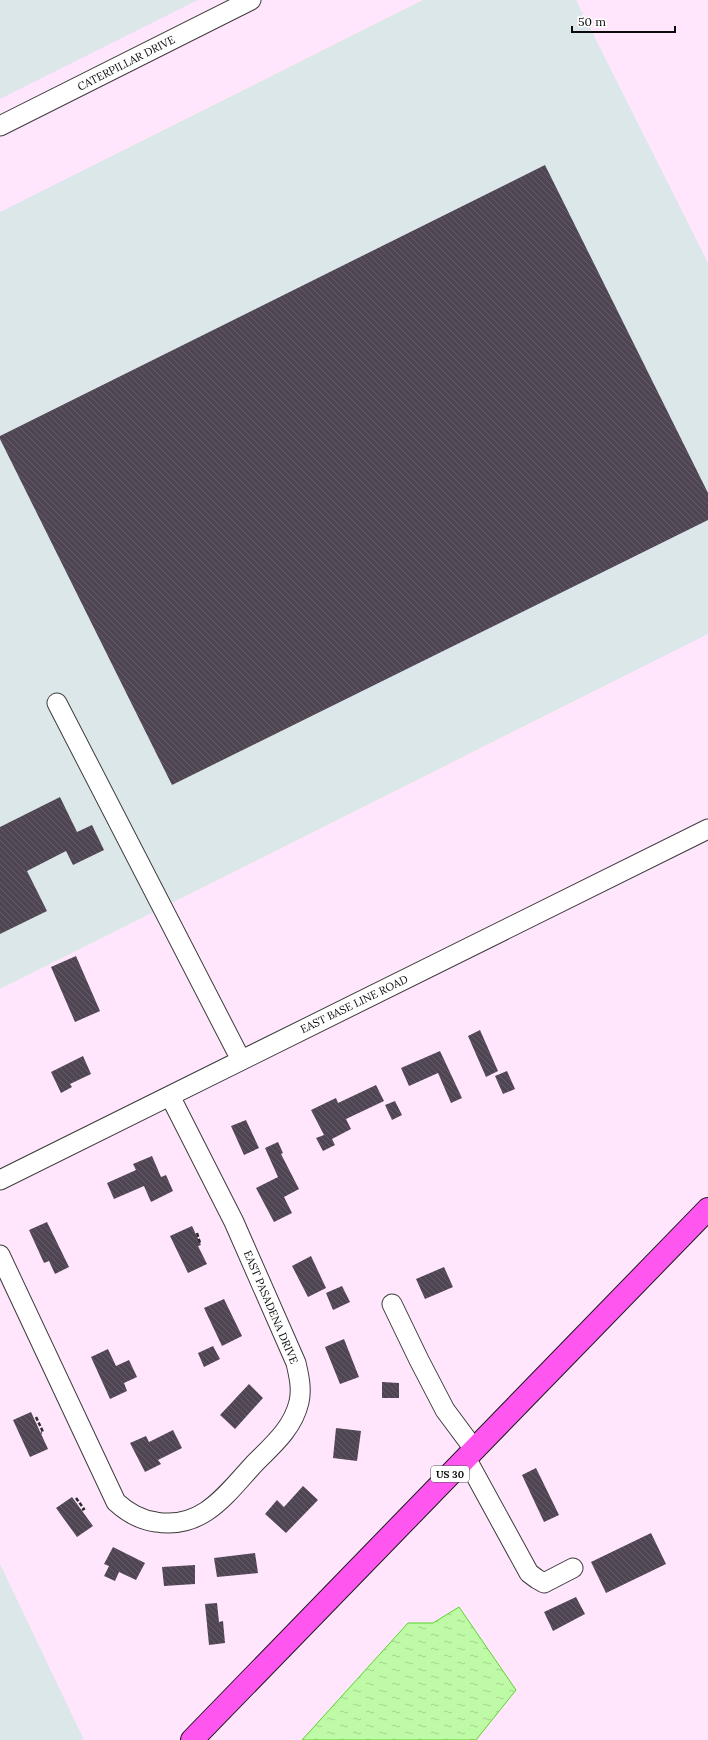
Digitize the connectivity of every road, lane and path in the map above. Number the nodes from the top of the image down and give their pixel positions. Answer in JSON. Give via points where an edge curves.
{"nodes":[{"id":1,"x":251,"y":0,"type":"edge"},
{"id":2,"x":0,"y":126,"type":"edge"},
{"id":3,"x":57,"y":703,"type":"dead end"},
{"id":4,"x":708,"y":829,"type":"edge"},
{"id":5,"x":241,"y":1060,"type":"junction"},
{"id":6,"x":170,"y":1096,"type":"junction"},
{"id":7,"x":0,"y":1180,"type":"edge"},
{"id":8,"x":708,"y":1209,"type":"edge"},
{"id":9,"x":197,"y":1233,"type":"dead end"},
{"id":10,"x":200,"y":1243,"type":"dead end"},
{"id":11,"x":0,"y":1255,"type":"edge"},
{"id":12,"x":392,"y":1304,"type":"dead end"},
{"id":13,"x":36,"y":1416,"type":"dead end"},
{"id":14,"x":41,"y":1433,"type":"dead end"},
{"id":15,"x":470,"y":1454,"type":"junction"},
{"id":16,"x":76,"y":1498,"type":"dead end"},
{"id":17,"x":82,"y":1510,"type":"dead end"},
{"id":18,"x":573,"y":1568,"type":"dead end"},
{"id":19,"x":192,"y":1740,"type":"edge"}],
"edges":[{"from":1,"to":2,"type":"street","name":"CATERPILLAR DRIVE"},
{"from":3,"to":5,"type":"street"},
{"from":4,"to":5,"type":"street","name":"EAST BASE LINE ROAD"},
{"from":5,"to":6,"type":"street","name":"EAST BASE LINE ROAD"},
{"from":6,"to":7,"type":"street","name":"EAST BASE LINE ROAD"},
{"from":6,"to":11,"type":"street","name":"EAST PASADENA DRIVE","via":[[234,1222],[296,1363],[300,1382],[299,1402],[290,1426],[217,1504],[195,1518],[168,1524],[145,1520],[127,1512],[116,1502]]},
{"from":8,"to":15,"type":"main road","number":"US 30"},
{"from":9,"to":10,"type":"path"},
{"from":12,"to":15,"type":"street"},
{"from":13,"to":14,"type":"path","via":[[43,1432]]},
{"from":15,"to":18,"type":"street","via":[[529,1573],[544,1583]]},
{"from":15,"to":19,"type":"main road","number":"US 30"},
{"from":16,"to":17,"type":"path","via":[[84,1509]]}]}
